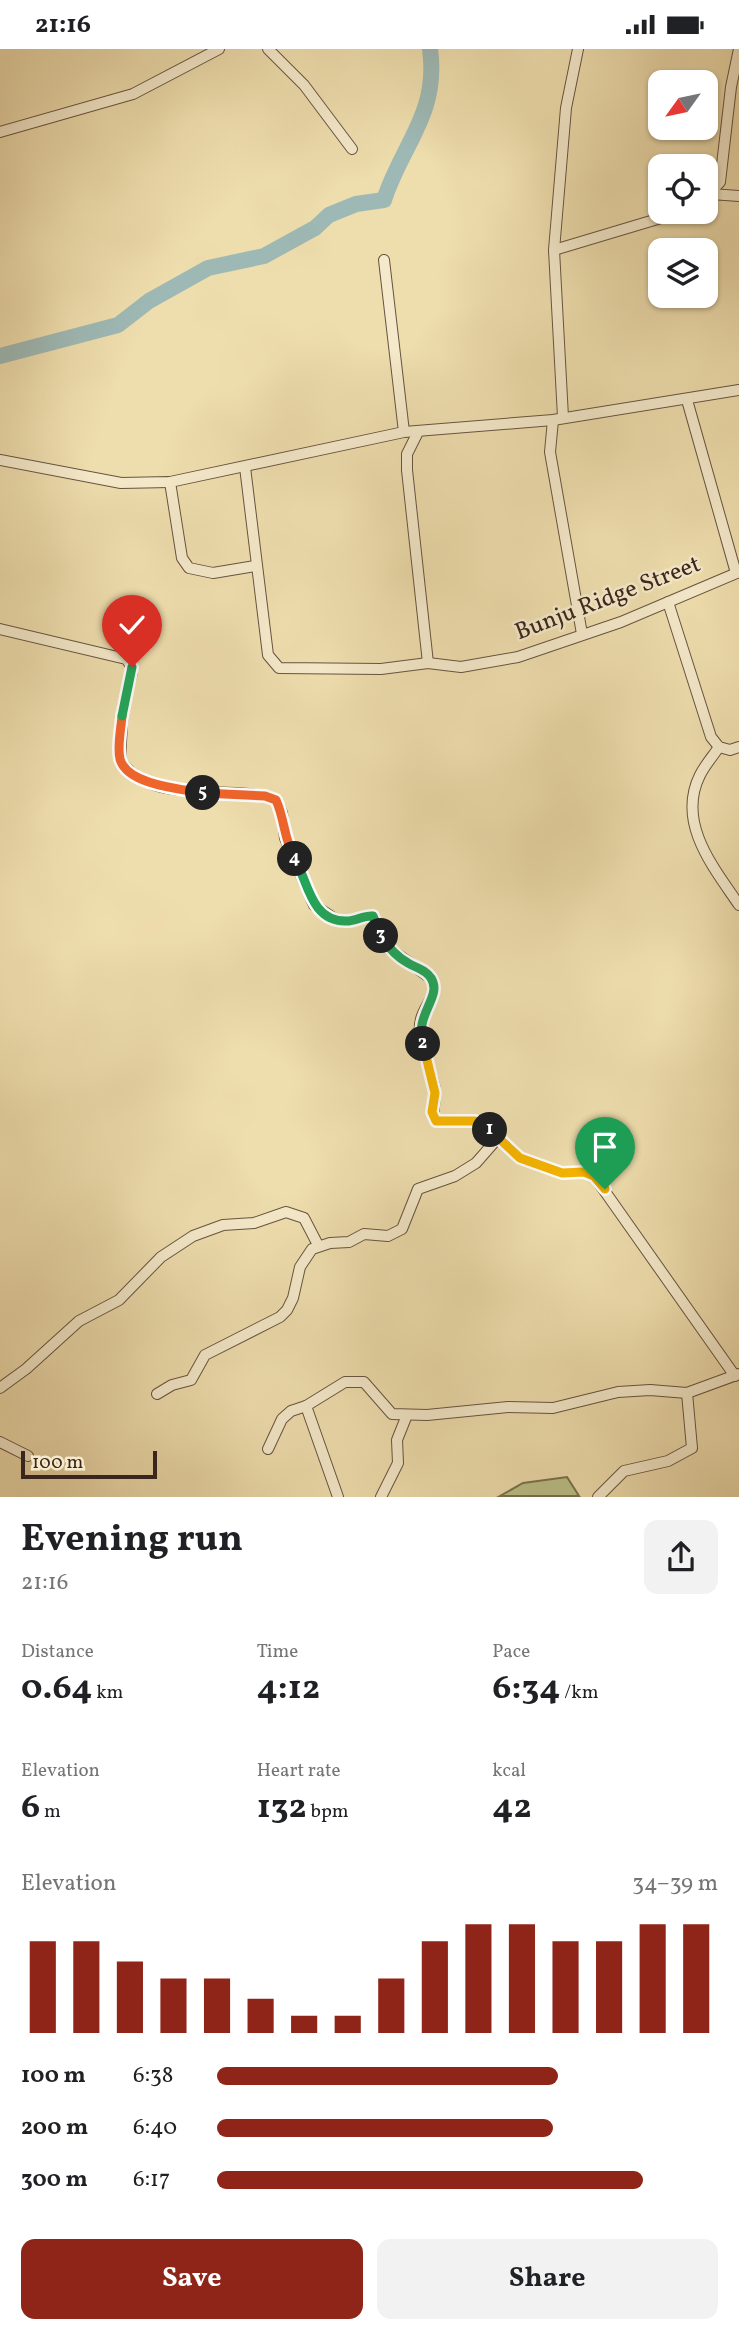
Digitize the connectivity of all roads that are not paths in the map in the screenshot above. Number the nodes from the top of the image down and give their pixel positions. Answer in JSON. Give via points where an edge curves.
{"nodes":[{"id":1,"x":219,"y":49,"type":"edge"},
{"id":2,"x":268,"y":49,"type":"edge"},
{"id":3,"x":578,"y":49,"type":"edge"},
{"id":4,"x":739,"y":49,"type":"edge"},
{"id":5,"x":0,"y":132,"type":"edge"},
{"id":6,"x":352,"y":149,"type":"dead end"},
{"id":7,"x":718,"y":184,"type":"edge"},
{"id":8,"x":739,"y":196,"type":"edge"},
{"id":9,"x":718,"y":197,"type":"edge"},
{"id":10,"x":648,"y":222,"type":"edge"},
{"id":11,"x":554,"y":250,"type":"junction"},
{"id":12,"x":384,"y":260,"type":"dead end"},
{"id":13,"x":739,"y":390,"type":"edge"},
{"id":14,"x":687,"y":400,"type":"junction"},
{"id":15,"x":558,"y":419,"type":"junction"},
{"id":16,"x":404,"y":432,"type":"junction"},
{"id":17,"x":418,"y":432,"type":"junction"},
{"id":18,"x":0,"y":460,"type":"edge"},
{"id":19,"x":245,"y":467,"type":"junction"},
{"id":20,"x":170,"y":482,"type":"junction"},
{"id":21,"x":255,"y":566,"type":"junction"},
{"id":22,"x":738,"y":572,"type":"edge"},
{"id":23,"x":668,"y":602,"type":"junction"},
{"id":24,"x":0,"y":629,"type":"edge"},
{"id":25,"x":582,"y":634,"type":"junction"},
{"id":26,"x":428,"y":663,"type":"junction"},
{"id":27,"x":719,"y":747,"type":"junction"},
{"id":28,"x":739,"y":747,"type":"edge"},
{"id":29,"x":739,"y":905,"type":"edge"},
{"id":30,"x":497,"y":1139,"type":"junction"},
{"id":31,"x":318,"y":1245,"type":"junction"},
{"id":32,"x":737,"y":1375,"type":"edge"},
{"id":33,"x":0,"y":1388,"type":"edge"},
{"id":34,"x":687,"y":1393,"type":"junction"},
{"id":35,"x":158,"y":1394,"type":"dead end"},
{"id":36,"x":306,"y":1406,"type":"junction"},
{"id":37,"x":407,"y":1415,"type":"junction"},
{"id":38,"x":0,"y":1442,"type":"edge"},
{"id":39,"x":268,"y":1449,"type":"dead end"},
{"id":40,"x":28,"y":1456,"type":"dead end"},
{"id":41,"x":338,"y":1496,"type":"edge"},
{"id":42,"x":381,"y":1496,"type":"edge"},
{"id":43,"x":598,"y":1496,"type":"edge"}],
"edges":[{"from":1,"to":5,"type":"street","via":[[133,94]]},
{"from":2,"to":6,"type":"street","via":[[304,85]]},
{"from":3,"to":11,"type":"street","via":[[566,108]]},
{"from":4,"to":7,"type":"street"},
{"from":8,"to":9,"type":"street"},
{"from":10,"to":11,"type":"street"},
{"from":11,"to":15,"type":"street"},
{"from":12,"to":16,"type":"street"},
{"from":13,"to":14,"type":"street"},
{"from":14,"to":15,"type":"street"},
{"from":14,"to":22,"type":"street"},
{"from":15,"to":17,"type":"street"},
{"from":15,"to":25,"type":"street","via":[[550,452]]},
{"from":16,"to":17,"type":"street"},
{"from":16,"to":19,"type":"street"},
{"from":17,"to":26,"type":"street","via":[[407,454],[407,470]]},
{"from":18,"to":20,"type":"street","via":[[121,482]]},
{"from":19,"to":20,"type":"street"},
{"from":19,"to":21,"type":"street","name":"Bunju Ridge Street"},
{"from":20,"to":21,"type":"street","via":[[182,558],[188,568],[214,573]]},
{"from":21,"to":26,"type":"street","name":"Bunju Ridge Street","via":[[268,655],[279,667],[381,669]]},
{"from":22,"to":23,"type":"street","name":"Bunju Ridge Street"},
{"from":23,"to":25,"type":"street","name":"Bunju Ridge Street"},
{"from":23,"to":27,"type":"street","via":[[711,737]]},
{"from":24,"to":30,"type":"street","via":[[126,659],[132,673],[123,707],[120,760],[136,777],[208,794],[276,800],[285,838],[314,905],[346,922],[373,916],[390,949],[432,979],[433,994],[421,1020],[420,1035],[435,1093],[432,1112],[436,1121],[475,1121]]},
{"from":25,"to":26,"type":"street","name":"Bunju Ridge Street","via":[[518,657],[461,667]]},
{"from":27,"to":28,"type":"street"},
{"from":27,"to":29,"type":"street","via":[[700,775],[694,817],[703,851]]},
{"from":30,"to":31,"type":"street","via":[[476,1163],[418,1189],[402,1229],[388,1236],[364,1234],[349,1242]]},
{"from":30,"to":32,"type":"street","via":[[520,1158],[562,1173],[594,1176]]},
{"from":31,"to":33,"type":"street","via":[[304,1219],[286,1212],[193,1236],[161,1257],[119,1300],[79,1321]]},
{"from":31,"to":35,"type":"street","via":[[300,1267],[293,1298],[280,1317],[205,1355],[191,1380]]},
{"from":32,"to":34,"type":"street"},
{"from":34,"to":37,"type":"street","via":[[618,1392],[553,1408]]},
{"from":34,"to":43,"type":"street","via":[[692,1448],[668,1461],[624,1471]]},
{"from":36,"to":37,"type":"street","via":[[345,1382],[356,1381],[371,1388],[384,1409]]},
{"from":36,"to":39,"type":"street","via":[[282,1419]]},
{"from":36,"to":41,"type":"street"},
{"from":37,"to":42,"type":"street","via":[[397,1440],[398,1464]]},
{"from":38,"to":40,"type":"street"}]}
